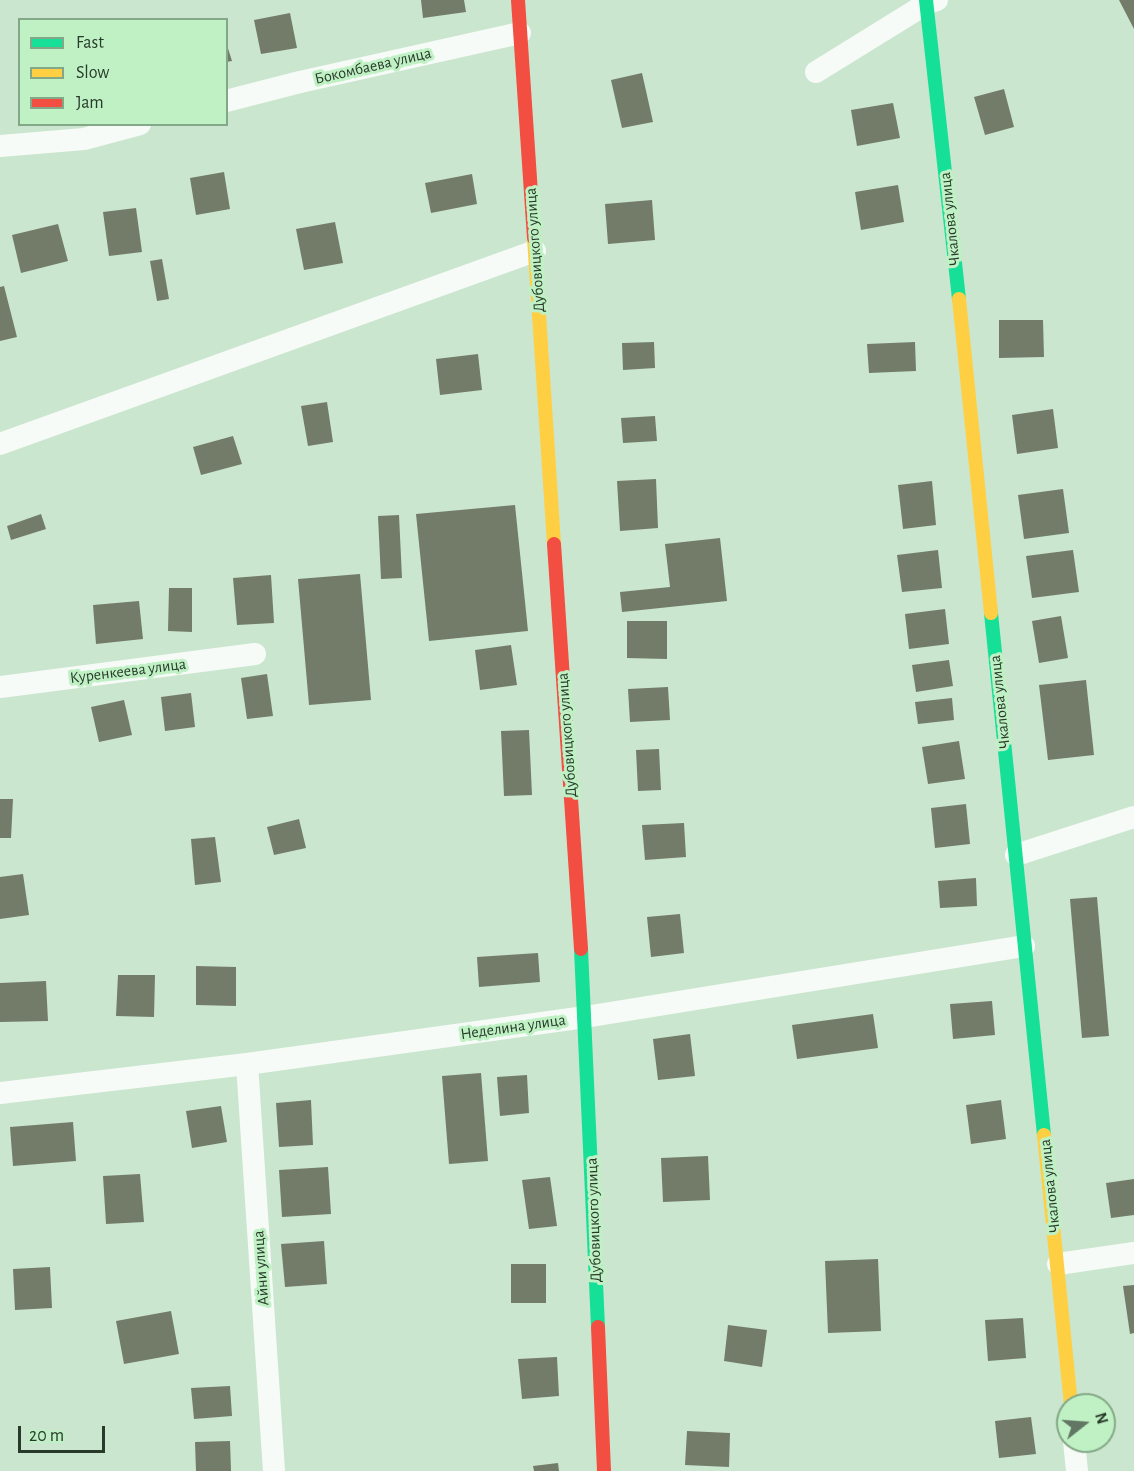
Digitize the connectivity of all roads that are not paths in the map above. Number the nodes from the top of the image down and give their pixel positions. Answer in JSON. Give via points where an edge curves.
{"nodes":[{"id":1,"x":518,"y":0,"type":"edge"},
{"id":2,"x":929,"y":1,"type":"edge"},
{"id":3,"x":520,"y":33,"type":"junction"},
{"id":4,"x":816,"y":72,"type":"dead end"},
{"id":5,"x":228,"y":100,"type":"edge"},
{"id":6,"x":133,"y":126,"type":"edge"},
{"id":7,"x":0,"y":146,"type":"edge"},
{"id":8,"x":535,"y":251,"type":"junction"},
{"id":9,"x":0,"y":444,"type":"edge"},
{"id":10,"x":255,"y":654,"type":"dead end"},
{"id":11,"x":0,"y":687,"type":"edge"},
{"id":12,"x":1134,"y":817,"type":"edge"},
{"id":13,"x":1016,"y":855,"type":"junction"},
{"id":14,"x":1024,"y":946,"type":"junction"},
{"id":15,"x":585,"y":1017,"type":"junction"},
{"id":16,"x":247,"y":1064,"type":"junction"},
{"id":17,"x":0,"y":1093,"type":"edge"},
{"id":18,"x":1134,"y":1253,"type":"edge"},
{"id":19,"x":1058,"y":1264,"type":"junction"},
{"id":20,"x":1070,"y":1393,"type":"edge"},
{"id":21,"x":1075,"y":1453,"type":"edge"},
{"id":22,"x":274,"y":1471,"type":"edge"},
{"id":23,"x":604,"y":1471,"type":"edge"},
{"id":24,"x":1077,"y":1471,"type":"edge"}],
"edges":[{"from":1,"to":3,"type":"street","name":"Дубовицкого улица"},
{"from":2,"to":4,"type":"street"},
{"from":2,"to":13,"type":"street","name":"Чкалова улица"},
{"from":3,"to":5,"type":"street","name":"Бокомбаева улица"},
{"from":3,"to":8,"type":"street","name":"Дубовицкого улица"},
{"from":6,"to":7,"type":"street","via":[[84,140]]},
{"from":8,"to":9,"type":"street"},
{"from":8,"to":15,"type":"street","name":"Дубовицкого улица"},
{"from":10,"to":11,"type":"street","name":"Куренкеева улица"},
{"from":12,"to":13,"type":"street"},
{"from":13,"to":14,"type":"street","name":"Чкалова улица"},
{"from":14,"to":15,"type":"street","name":"Неделина улица"},
{"from":14,"to":19,"type":"street","name":"Чкалова улица"},
{"from":15,"to":16,"type":"street","name":"Неделина улица"},
{"from":15,"to":23,"type":"street","name":"Дубовицкого улица"},
{"from":16,"to":17,"type":"street","name":"Неделина улица"},
{"from":16,"to":22,"type":"street","name":"Айни улица"},
{"from":18,"to":19,"type":"street"},
{"from":19,"to":20,"type":"street","name":"Чкалова улица"},
{"from":21,"to":24,"type":"street"}]}
